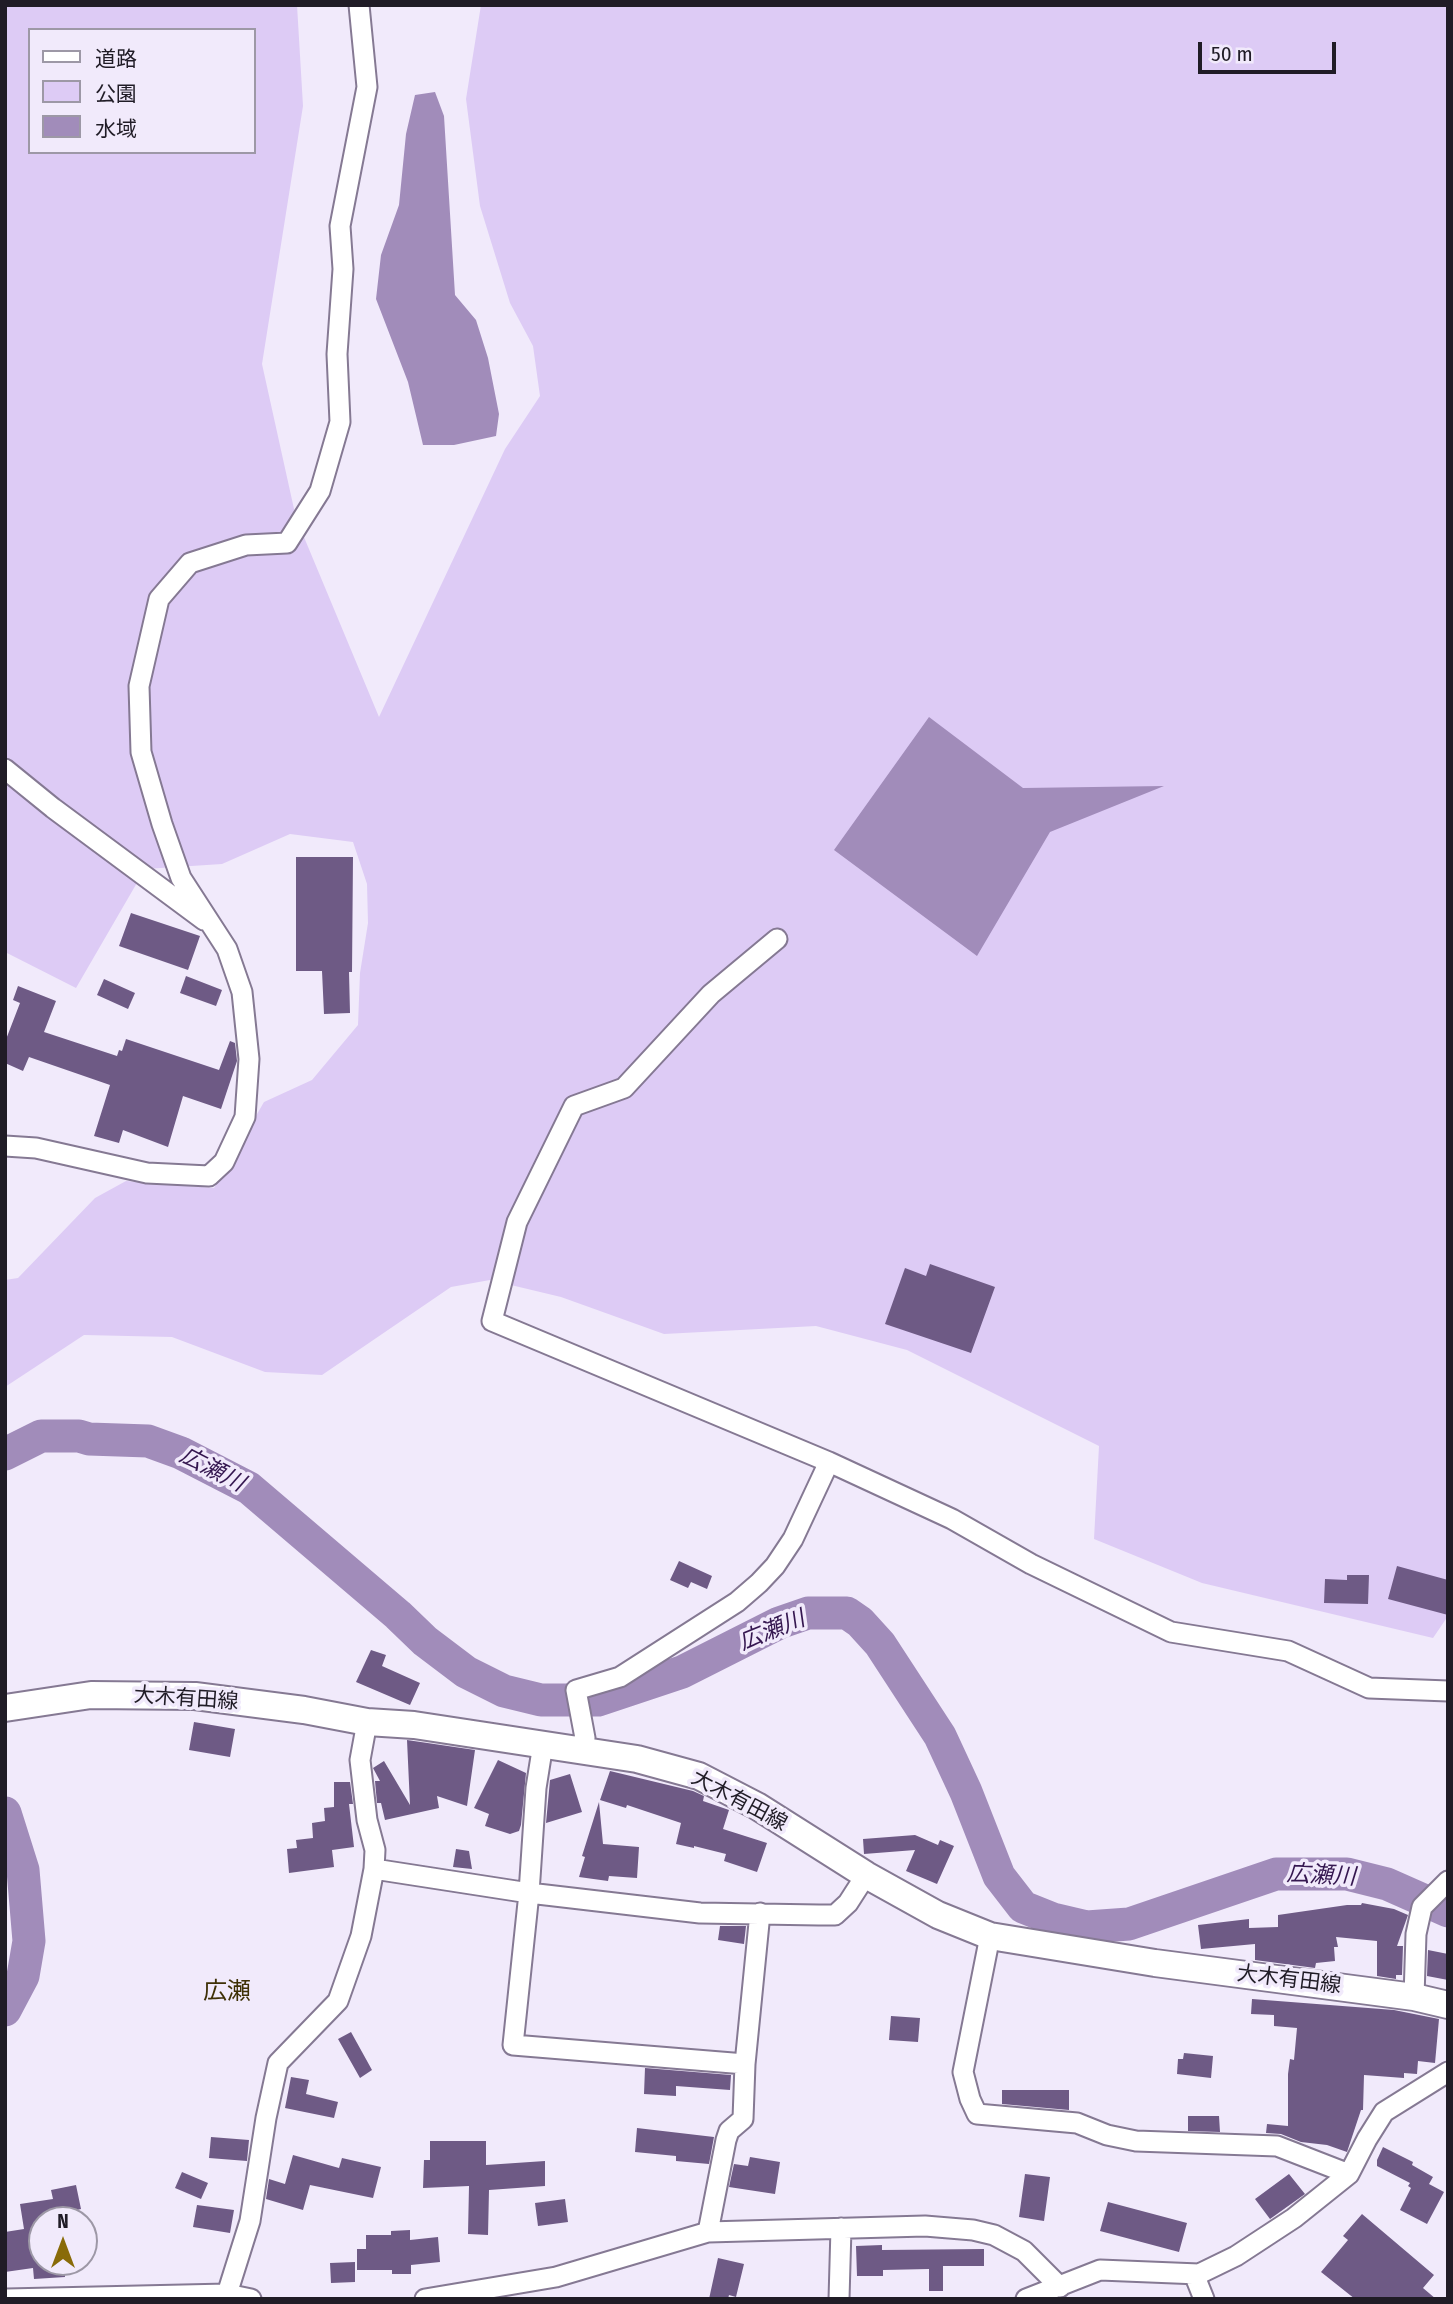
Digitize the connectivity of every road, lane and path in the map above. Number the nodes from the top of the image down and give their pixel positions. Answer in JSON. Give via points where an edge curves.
{"nodes":[{"id":1,"x":359,"y":5,"type":"edge"},
{"id":2,"x":5,"y":769,"type":"edge"},
{"id":3,"x":216,"y":929,"type":"junction"},
{"id":4,"x":777,"y":939,"type":"dead end"},
{"id":5,"x":5,"y":1146,"type":"edge"},
{"id":6,"x":829,"y":1462,"type":"junction"},
{"id":7,"x":1448,"y":1691,"type":"edge"},
{"id":8,"x":14,"y":1707,"type":"edge"},
{"id":9,"x":367,"y":1722,"type":"junction"},
{"id":10,"x":543,"y":1744,"type":"junction"},
{"id":11,"x":582,"y":1744,"type":"junction"},
{"id":12,"x":374,"y":1869,"type":"junction"},
{"id":13,"x":866,"y":1875,"type":"junction"},
{"id":14,"x":1448,"y":1881,"type":"edge"},
{"id":15,"x":529,"y":1893,"type":"junction"},
{"id":16,"x":760,"y":1913,"type":"junction"},
{"id":17,"x":990,"y":1936,"type":"junction"},
{"id":18,"x":1414,"y":1997,"type":"junction"},
{"id":19,"x":1448,"y":2005,"type":"edge"},
{"id":20,"x":745,"y":2064,"type":"junction"},
{"id":21,"x":1448,"y":2072,"type":"edge"},
{"id":22,"x":1349,"y":2174,"type":"junction"},
{"id":23,"x":841,"y":2228,"type":"junction"},
{"id":24,"x":708,"y":2232,"type":"junction"},
{"id":25,"x":1194,"y":2274,"type":"junction"},
{"id":26,"x":1060,"y":2287,"type":"junction"},
{"id":27,"x":227,"y":2294,"type":"junction"},
{"id":28,"x":79,"y":2297,"type":"edge"},
{"id":29,"x":7,"y":2299,"type":"edge"},
{"id":30,"x":251,"y":2299,"type":"edge"},
{"id":31,"x":425,"y":2299,"type":"edge"},
{"id":32,"x":840,"y":2299,"type":"edge"},
{"id":33,"x":1026,"y":2299,"type":"edge"},
{"id":34,"x":1204,"y":2299,"type":"edge"}],
"edges":[{"from":1,"to":3,"type":"street","via":[[367,86],[340,226],[344,269],[337,354],[340,422],[320,491],[287,543],[246,545],[190,563],[159,598],[139,686],[141,752],[162,824],[181,878]]},
{"from":2,"to":3,"type":"street"},
{"from":3,"to":5,"type":"street","via":[[242,992],[249,1059],[245,1117],[224,1162],[209,1176],[147,1174],[36,1148]]},
{"from":4,"to":6,"type":"street","via":[[711,994],[624,1088],[574,1106],[517,1222],[492,1321]]},
{"from":6,"to":7,"type":"street","via":[[952,1519],[1031,1564],[1171,1632],[1288,1651],[1369,1688]]},
{"from":6,"to":11,"type":"street","via":[[793,1539],[759,1583],[620,1677],[576,1690]]},
{"from":8,"to":9,"type":"main road","name":"大木有田線","via":[[91,1695],[195,1696]]},
{"from":9,"to":10,"type":"main road","name":"大木有田線"},
{"from":9,"to":12,"type":"street","via":[[359,1760],[375,1850]]},
{"from":10,"to":11,"type":"main road","name":"大木有田線"},
{"from":10,"to":15,"type":"street"},
{"from":11,"to":13,"type":"main road","name":"大木有田線","via":[[699,1776],[757,1806]]},
{"from":12,"to":15,"type":"street"},
{"from":12,"to":27,"type":"street","via":[[361,1936],[338,2001],[278,2063],[250,2221]]},
{"from":13,"to":16,"type":"street","via":[[835,1915]]},
{"from":13,"to":17,"type":"main road","name":"大木有田線","via":[[938,1915]]},
{"from":14,"to":18,"type":"street","via":[[1422,1907],[1416,1934]]},
{"from":15,"to":16,"type":"street","via":[[700,1913]]},
{"from":15,"to":20,"type":"street","via":[[513,2045]]},
{"from":16,"to":20,"type":"street"},
{"from":17,"to":18,"type":"main road","name":"大木有田線"},
{"from":17,"to":22,"type":"street","via":[[963,2072],[977,2114],[1077,2123],[1136,2141],[1277,2146]]},
{"from":18,"to":19,"type":"main road","name":"大木有田線"},
{"from":20,"to":24,"type":"street","via":[[743,2119],[726,2140]]},
{"from":21,"to":22,"type":"street","via":[[1384,2112]]},
{"from":22,"to":25,"type":"street","via":[[1236,2256]]},
{"from":23,"to":24,"type":"street"},
{"from":23,"to":26,"type":"street","via":[[925,2226],[994,2235],[1024,2250]]},
{"from":23,"to":32,"type":"street"},
{"from":24,"to":31,"type":"street","via":[[556,2277]]},
{"from":25,"to":26,"type":"street","via":[[1100,2270]]},
{"from":25,"to":34,"type":"street"},
{"from":26,"to":33,"type":"street"},
{"from":27,"to":28,"type":"street"},
{"from":27,"to":30,"type":"street"},
{"from":28,"to":29,"type":"street"}]}
